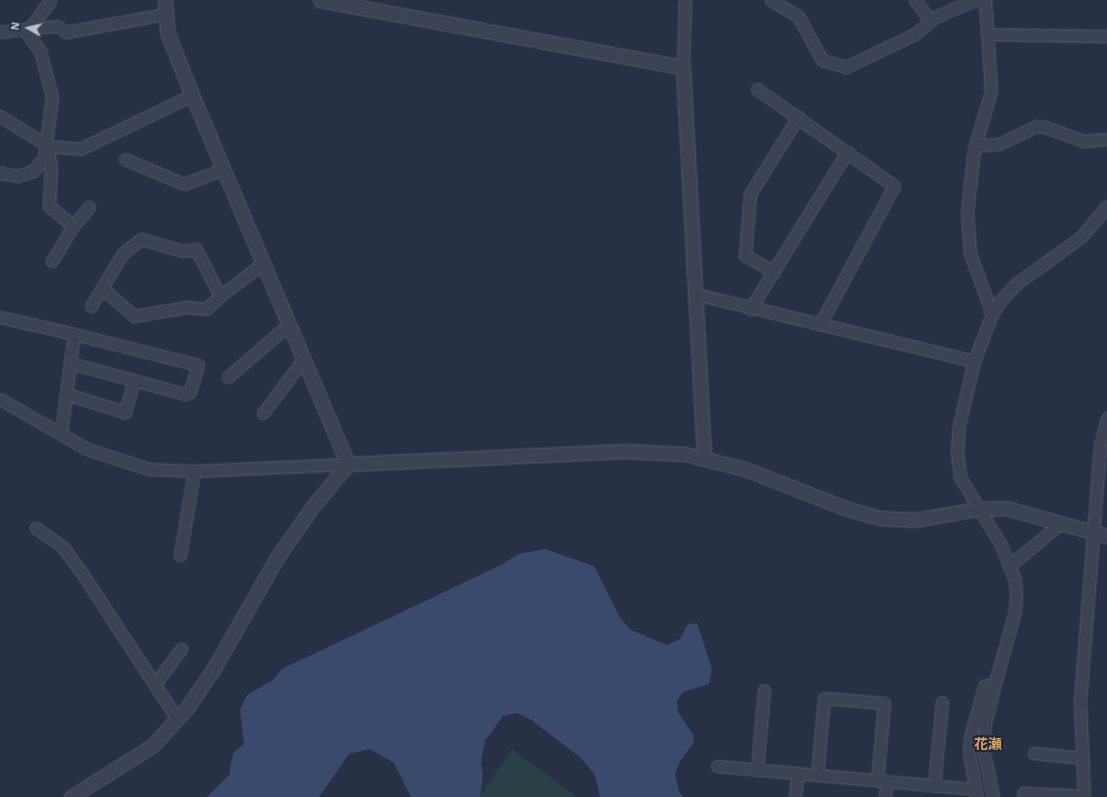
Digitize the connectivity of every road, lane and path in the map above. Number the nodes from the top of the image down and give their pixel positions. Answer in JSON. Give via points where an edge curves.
{"nodes":[{"id":1,"x":50,"y":0,"type":"edge"},
{"id":2,"x":165,"y":0,"type":"edge"},
{"id":3,"x":320,"y":0,"type":"edge"},
{"id":4,"x":685,"y":0,"type":"edge"},
{"id":5,"x":771,"y":0,"type":"edge"},
{"id":6,"x":915,"y":0,"type":"edge"},
{"id":7,"x":985,"y":0,"type":"edge"},
{"id":8,"x":166,"y":14,"type":"junction"},
{"id":9,"x":930,"y":21,"type":"junction"},
{"id":10,"x":27,"y":28,"type":"junction"},
{"id":11,"x":0,"y":32,"type":"edge"},
{"id":12,"x":987,"y":34,"type":"junction"},
{"id":13,"x":1107,"y":36,"type":"edge"},
{"id":14,"x":683,"y":67,"type":"junction"},
{"id":15,"x":757,"y":90,"type":"dead end"},
{"id":16,"x":192,"y":95,"type":"junction"},
{"id":17,"x":0,"y":116,"type":"edge"},
{"id":18,"x":798,"y":117,"type":"junction"},
{"id":19,"x":1107,"y":139,"type":"edge"},
{"id":20,"x":46,"y":144,"type":"junction"},
{"id":21,"x":975,"y":146,"type":"junction"},
{"id":22,"x":847,"y":152,"type":"junction"},
{"id":23,"x":125,"y":159,"type":"dead end"},
{"id":24,"x":223,"y":169,"type":"junction"},
{"id":25,"x":0,"y":173,"type":"edge"},
{"id":26,"x":1107,"y":206,"type":"edge"},
{"id":27,"x":89,"y":207,"type":"dead end"},
{"id":28,"x":73,"y":226,"type":"junction"},
{"id":29,"x":52,"y":261,"type":"dead end"},
{"id":30,"x":263,"y":263,"type":"junction"},
{"id":31,"x":774,"y":272,"type":"junction"},
{"id":32,"x":102,"y":288,"type":"junction"},
{"id":33,"x":695,"y":294,"type":"junction"},
{"id":34,"x":220,"y":296,"type":"junction"},
{"id":35,"x":91,"y":306,"type":"dead end"},
{"id":36,"x":750,"y":309,"type":"junction"},
{"id":37,"x":992,"y":314,"type":"junction"},
{"id":38,"x":0,"y":318,"type":"edge"},
{"id":39,"x":289,"y":324,"type":"junction"},
{"id":40,"x":820,"y":324,"type":"junction"},
{"id":41,"x":74,"y":334,"type":"junction"},
{"id":42,"x":304,"y":358,"type":"junction"},
{"id":43,"x":974,"y":361,"type":"junction"},
{"id":44,"x":70,"y":363,"type":"junction"},
{"id":45,"x":228,"y":376,"type":"dead end"},
{"id":46,"x":134,"y":380,"type":"junction"},
{"id":47,"x":66,"y":394,"type":"junction"},
{"id":48,"x":0,"y":399,"type":"edge"},
{"id":49,"x":263,"y":413,"type":"dead end"},
{"id":50,"x":1107,"y":418,"type":"edge"},
{"id":51,"x":61,"y":434,"type":"junction"},
{"id":52,"x":704,"y":458,"type":"junction"},
{"id":53,"x":348,"y":464,"type":"junction"},
{"id":54,"x":194,"y":471,"type":"junction"},
{"id":55,"x":978,"y":509,"type":"junction"},
{"id":56,"x":1061,"y":523,"type":"junction"},
{"id":57,"x":36,"y":528,"type":"dead end"},
{"id":58,"x":1093,"y":532,"type":"junction"},
{"id":59,"x":1107,"y":536,"type":"edge"},
{"id":60,"x":180,"y":555,"type":"dead end"},
{"id":61,"x":1009,"y":566,"type":"junction"},
{"id":62,"x":181,"y":649,"type":"dead end"},
{"id":63,"x":995,"y":683,"type":"junction"},
{"id":64,"x":155,"y":684,"type":"junction"},
{"id":65,"x":764,"y":690,"type":"dead end"},
{"id":66,"x":942,"y":702,"type":"dead end"},
{"id":67,"x":177,"y":719,"type":"junction"},
{"id":68,"x":1034,"y":753,"type":"dead end"},
{"id":69,"x":1083,"y":758,"type":"junction"},
{"id":70,"x":717,"y":766,"type":"dead end"},
{"id":71,"x":757,"y":770,"type":"junction"},
{"id":72,"x":798,"y":774,"type":"junction"},
{"id":73,"x":817,"y":775,"type":"junction"},
{"id":74,"x":882,"y":781,"type":"junction"},
{"id":75,"x":939,"y":790,"type":"edge"},
{"id":76,"x":976,"y":793,"type":"edge"},
{"id":77,"x":1023,"y":793,"type":"dead end"},
{"id":78,"x":71,"y":797,"type":"edge"},
{"id":79,"x":795,"y":797,"type":"edge"},
{"id":80,"x":885,"y":797,"type":"edge"},
{"id":81,"x":993,"y":797,"type":"edge"},
{"id":82,"x":1084,"y":797,"type":"edge"}],
"edges":[{"from":1,"to":10,"type":"street"},
{"from":2,"to":8,"type":"street"},
{"from":3,"to":14,"type":"street"},
{"from":4,"to":14,"type":"street"},
{"from":5,"to":9,"type":"street","via":[[798,16],[822,60],[846,67],[914,34]]},
{"from":6,"to":9,"type":"street"},
{"from":7,"to":9,"type":"street","via":[[972,1]]},
{"from":7,"to":12,"type":"street"},
{"from":8,"to":10,"type":"street","via":[[66,32],[57,26]]},
{"from":8,"to":16,"type":"street","via":[[167,32]]},
{"from":10,"to":11,"type":"street"},
{"from":10,"to":20,"type":"street","via":[[40,51],[52,97]]},
{"from":12,"to":13,"type":"street"},
{"from":12,"to":21,"type":"street","via":[[991,91]]},
{"from":14,"to":33,"type":"street"},
{"from":15,"to":18,"type":"street"},
{"from":16,"to":20,"type":"street","via":[[80,149]]},
{"from":16,"to":24,"type":"street"},
{"from":17,"to":20,"type":"street"},
{"from":18,"to":22,"type":"street"},
{"from":18,"to":31,"type":"street","via":[[750,194],[745,255]]},
{"from":19,"to":21,"type":"street","via":[[1084,141],[1036,126],[999,144]]},
{"from":20,"to":25,"type":"street","via":[[44,158],[33,171],[17,176]]},
{"from":20,"to":28,"type":"street","via":[[51,164],[49,206]]},
{"from":21,"to":37,"type":"street","via":[[967,212],[970,253]]},
{"from":22,"to":31,"type":"street"},
{"from":22,"to":40,"type":"street","via":[[894,186]]},
{"from":23,"to":24,"type":"street","via":[[184,184]]},
{"from":24,"to":30,"type":"street"},
{"from":26,"to":37,"type":"street","via":[[1082,237],[1017,283]]},
{"from":27,"to":28,"type":"street"},
{"from":28,"to":29,"type":"street"},
{"from":30,"to":34,"type":"street"},
{"from":30,"to":39,"type":"street"},
{"from":31,"to":36,"type":"street"},
{"from":32,"to":34,"type":"street","via":[[134,316],[188,307],[206,309]]},
{"from":32,"to":34,"type":"street","via":[[123,253],[141,238],[183,251],[196,249]]},
{"from":32,"to":35,"type":"street"},
{"from":33,"to":36,"type":"street"},
{"from":33,"to":52,"type":"street"},
{"from":36,"to":40,"type":"street"},
{"from":37,"to":43,"type":"street"},
{"from":38,"to":41,"type":"street"},
{"from":39,"to":42,"type":"street"},
{"from":39,"to":45,"type":"street"},
{"from":40,"to":43,"type":"street"},
{"from":41,"to":44,"type":"street"},
{"from":41,"to":46,"type":"street","via":[[198,365],[190,392],[185,394]]},
{"from":42,"to":49,"type":"street"},
{"from":42,"to":53,"type":"street"},
{"from":43,"to":55,"type":"street","via":[[959,425],[957,451],[960,477]]},
{"from":44,"to":46,"type":"street"},
{"from":44,"to":47,"type":"street"},
{"from":46,"to":47,"type":"street","via":[[125,412]]},
{"from":47,"to":51,"type":"street"},
{"from":48,"to":51,"type":"street"},
{"from":50,"to":58,"type":"street","via":[[1100,446]]},
{"from":51,"to":54,"type":"street","via":[[87,449],[149,469]]},
{"from":52,"to":53,"type":"street","via":[[624,451]]},
{"from":52,"to":55,"type":"street","via":[[745,469],[845,508],[880,518],[935,518]]},
{"from":53,"to":54,"type":"street"},
{"from":53,"to":67,"type":"street","via":[[313,506],[278,556],[214,668]]},
{"from":54,"to":60,"type":"street"},
{"from":55,"to":56,"type":"street","via":[[1011,509]]},
{"from":55,"to":61,"type":"street","via":[[1001,545]]},
{"from":56,"to":58,"type":"street"},
{"from":56,"to":61,"type":"street"},
{"from":57,"to":64,"type":"street","via":[[63,547]]},
{"from":58,"to":59,"type":"street"},
{"from":58,"to":69,"type":"street","via":[[1080,701]]},
{"from":61,"to":63,"type":"street","via":[[1015,580],[1015,611]]},
{"from":62,"to":64,"type":"street"},
{"from":63,"to":76,"type":"street","via":[[984,686],[970,738],[969,754]]},
{"from":63,"to":81,"type":"street","via":[[982,748]]},
{"from":64,"to":67,"type":"street"},
{"from":65,"to":71,"type":"street"},
{"from":66,"to":75,"type":"street"},
{"from":67,"to":78,"type":"street","via":[[152,746]]},
{"from":68,"to":69,"type":"street"},
{"from":69,"to":82,"type":"street"},
{"from":70,"to":71,"type":"street"},
{"from":71,"to":72,"type":"street"},
{"from":72,"to":73,"type":"street"},
{"from":72,"to":79,"type":"street"},
{"from":73,"to":74,"type":"street"},
{"from":73,"to":74,"type":"street","via":[[824,698],[884,703]]},
{"from":74,"to":75,"type":"street"},
{"from":74,"to":80,"type":"street"},
{"from":75,"to":76,"type":"street"},
{"from":77,"to":82,"type":"street"}]}
